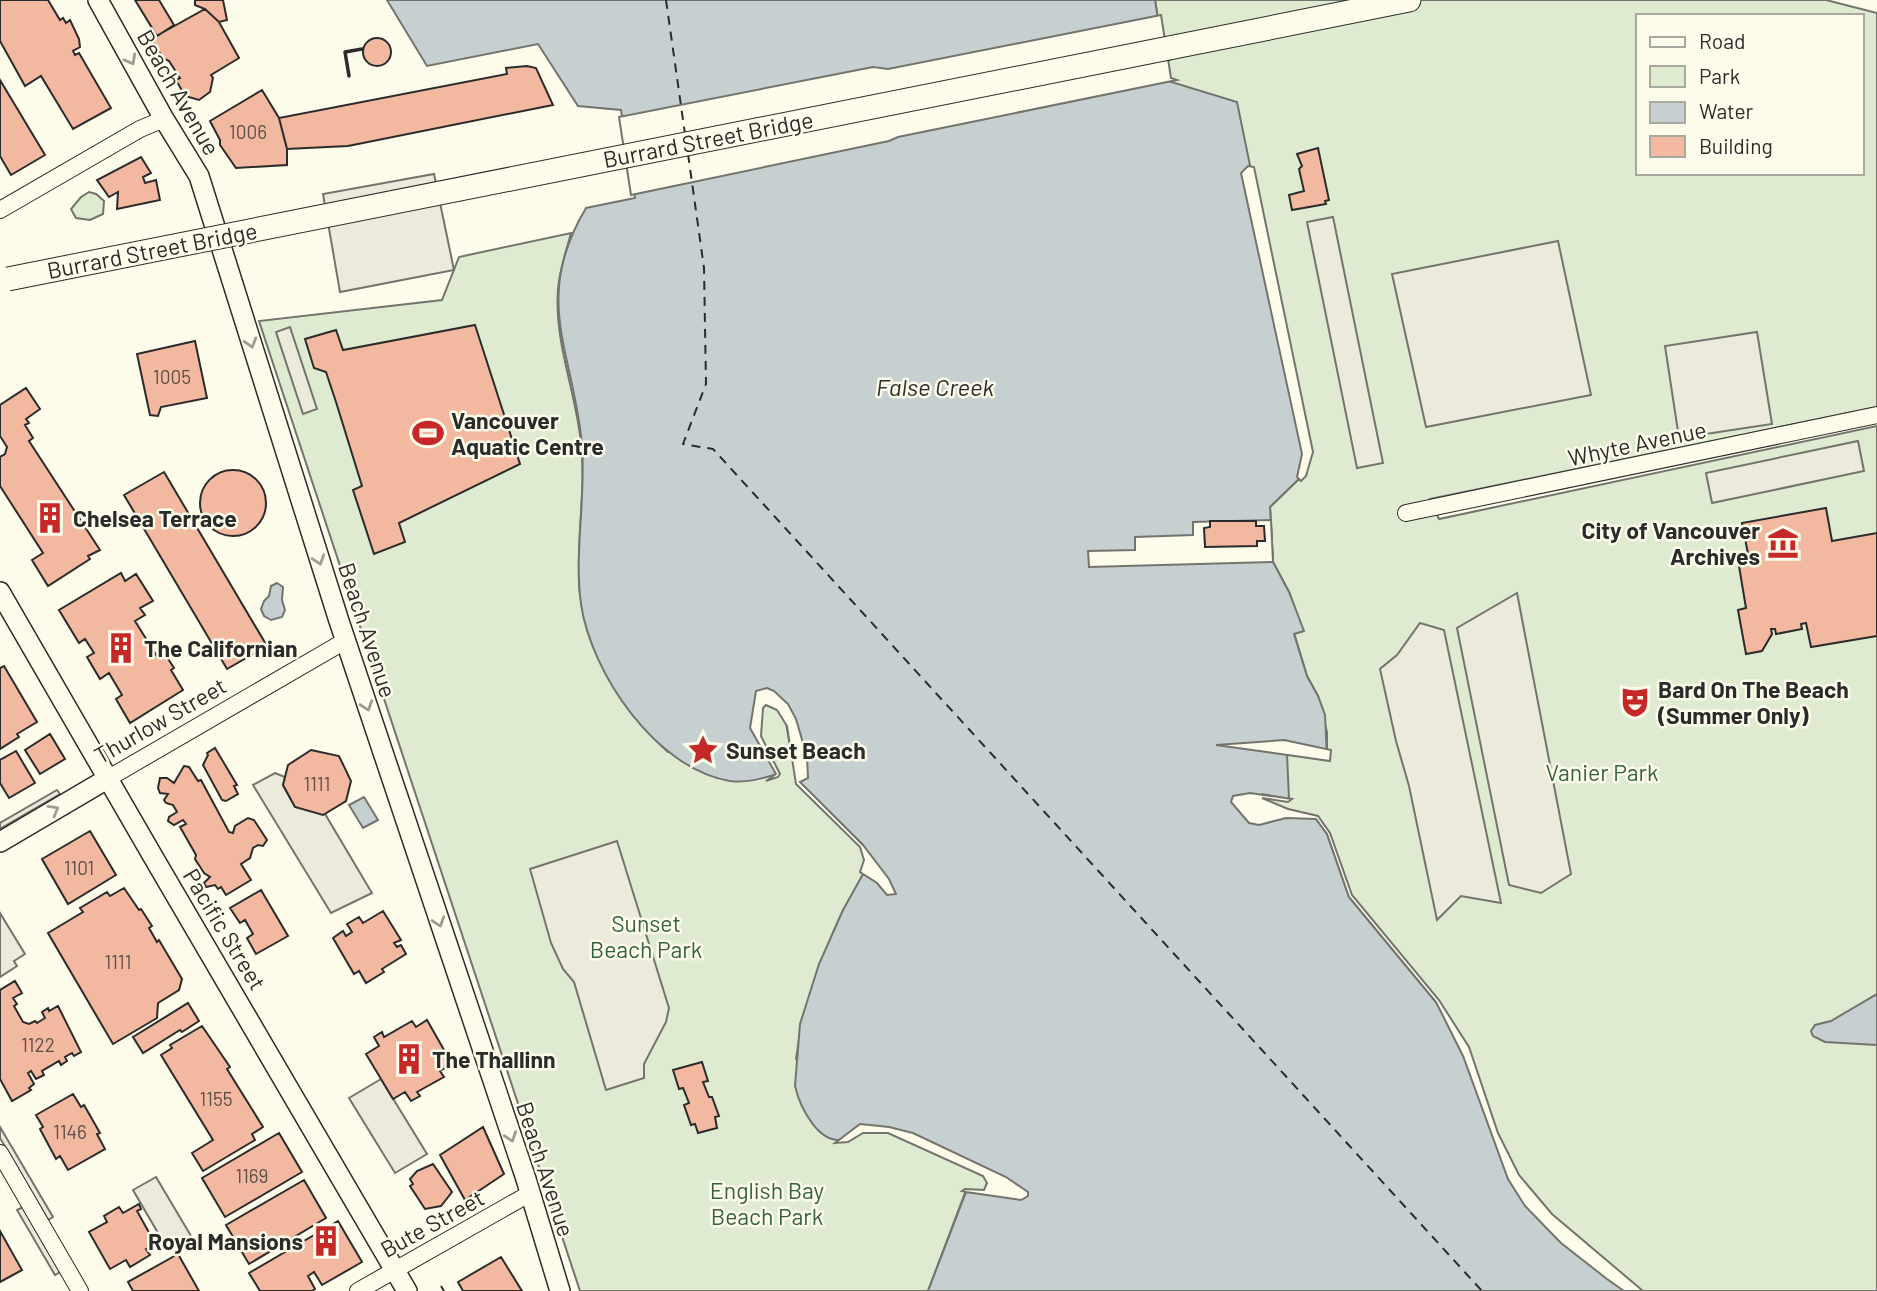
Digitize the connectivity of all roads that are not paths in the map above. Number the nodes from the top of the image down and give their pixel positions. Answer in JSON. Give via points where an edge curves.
{"nodes":[{"id":1,"x":98,"y":0,"type":"edge"},
{"id":2,"x":1409,"y":0,"type":"edge"},
{"id":3,"x":164,"y":119,"type":"junction"},
{"id":4,"x":0,"y":210,"type":"edge"},
{"id":5,"x":4,"y":279,"type":"edge"},
{"id":6,"x":1877,"y":415,"type":"edge"},
{"id":7,"x":1406,"y":513,"type":"dead end"},
{"id":8,"x":0,"y":592,"type":"edge"},
{"id":9,"x":345,"y":641,"type":"junction"},
{"id":10,"x":107,"y":779,"type":"junction"},
{"id":11,"x":0,"y":842,"type":"edge"},
{"id":12,"x":0,"y":1153,"type":"edge"},
{"id":13,"x":529,"y":1194,"type":"junction"},
{"id":14,"x":394,"y":1270,"type":"junction"},
{"id":15,"x":80,"y":1291,"type":"edge"},
{"id":16,"x":358,"y":1291,"type":"edge"},
{"id":17,"x":407,"y":1291,"type":"edge"},
{"id":18,"x":560,"y":1291,"type":"edge"}],
"edges":[{"from":1,"to":3,"type":"street","name":"Beach Avenue","one_way":true},
{"from":2,"to":5,"type":"main road","name":"Burrard Street Bridge","bridge":true},
{"from":3,"to":4,"type":"street"},
{"from":3,"to":9,"type":"street","name":"Beach Avenue","one_way":true,"via":[[199,177]]},
{"from":6,"to":7,"type":"street","name":"Whyte Avenue"},
{"from":8,"to":10,"type":"street","name":"Pacific Street"},
{"from":9,"to":10,"type":"street","name":"Thurlow Street"},
{"from":9,"to":13,"type":"street","name":"Beach Avenue","one_way":true},
{"from":11,"to":10,"type":"street","name":"Thurlow Street","one_way":true},
{"from":10,"to":14,"type":"street","name":"Pacific Street"},
{"from":12,"to":15,"type":"street"},
{"from":13,"to":14,"type":"street","name":"Bute Street"},
{"from":13,"to":18,"type":"street","name":"Beach Avenue"},
{"from":14,"to":16,"type":"street","name":"Bute Street"},
{"from":14,"to":17,"type":"street","name":"Pacific Street"}]}
